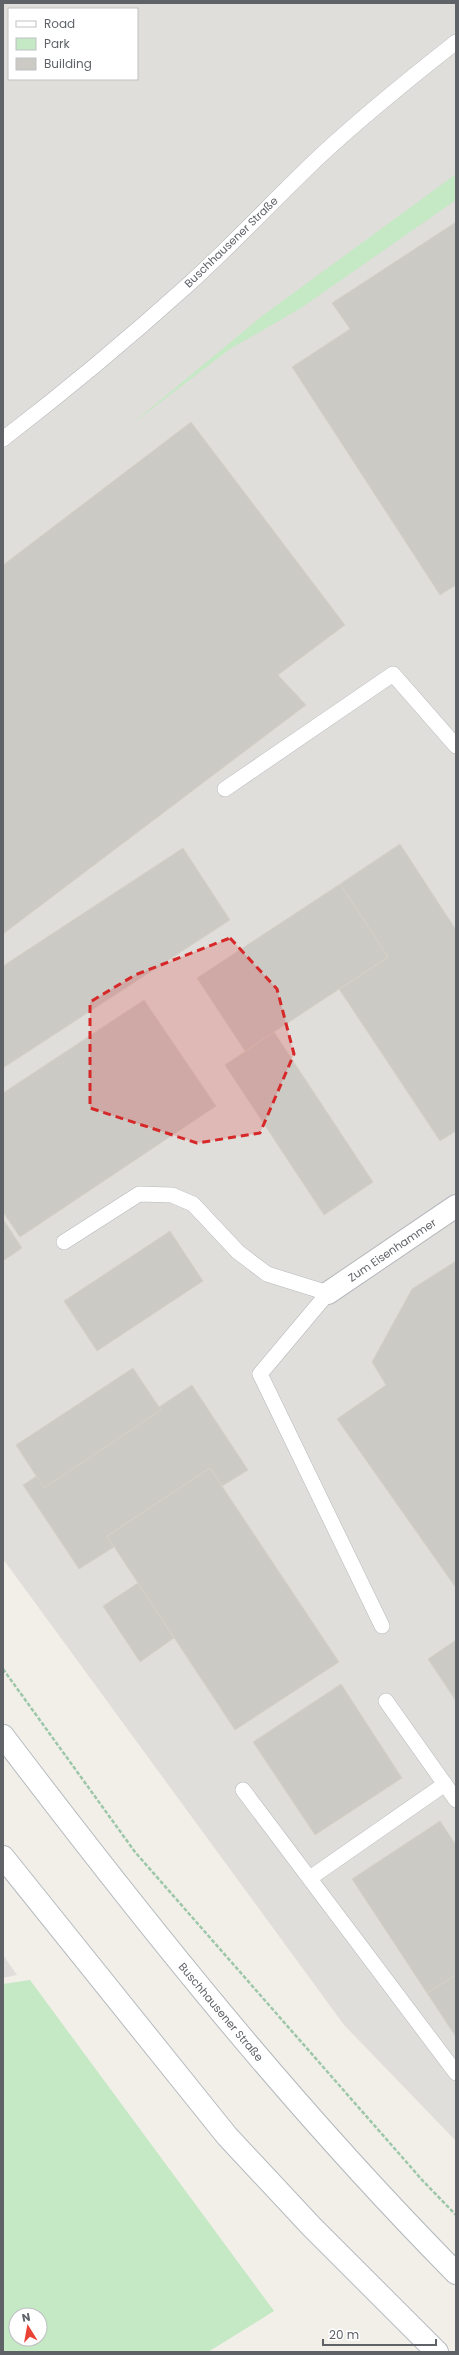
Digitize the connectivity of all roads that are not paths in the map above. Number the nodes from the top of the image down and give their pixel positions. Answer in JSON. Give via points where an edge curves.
{"nodes":[{"id":1,"x":456,"y":42,"type":"edge"},
{"id":2,"x":3,"y":440,"type":"edge"},
{"id":3,"x":456,"y":746,"type":"edge"},
{"id":4,"x":225,"y":789,"type":"dead end"},
{"id":5,"x":456,"y":1206,"type":"edge"},
{"id":6,"x":64,"y":1242,"type":"dead end"},
{"id":7,"x":328,"y":1293,"type":"junction"},
{"id":8,"x":382,"y":1626,"type":"dead end"},
{"id":9,"x":386,"y":1701,"type":"dead end"},
{"id":10,"x":3,"y":1736,"type":"edge"},
{"id":11,"x":445,"y":1784,"type":"junction"},
{"id":12,"x":243,"y":1790,"type":"dead end"},
{"id":13,"x":456,"y":1800,"type":"edge"},
{"id":14,"x":3,"y":1857,"type":"edge"},
{"id":15,"x":310,"y":1878,"type":"junction"},
{"id":16,"x":456,"y":2073,"type":"edge"},
{"id":17,"x":456,"y":2273,"type":"edge"},
{"id":18,"x":437,"y":2352,"type":"edge"}],
"edges":[{"from":1,"to":2,"type":"lane","name":"Buschhausener Straße","via":[[347,132],[190,283],[102,361]]},
{"from":3,"to":4,"type":"lane","via":[[393,674]]},
{"from":5,"to":7,"type":"main road","name":"Zum Eisenhammer"},
{"from":6,"to":7,"type":"lane","via":[[139,1194],[172,1195],[193,1204],[238,1252],[267,1274]]},
{"from":7,"to":8,"type":"lane","via":[[260,1374]]},
{"from":9,"to":11,"type":"lane"},
{"from":10,"to":17,"type":"main road","name":"Buschhausener Straße","via":[[117,1885],[213,2004],[309,2117]]},
{"from":11,"to":13,"type":"lane"},
{"from":11,"to":15,"type":"lane"},
{"from":12,"to":15,"type":"lane"},
{"from":14,"to":18,"type":"main road","via":[[228,2136],[310,2226]]},
{"from":15,"to":16,"type":"lane"}]}
